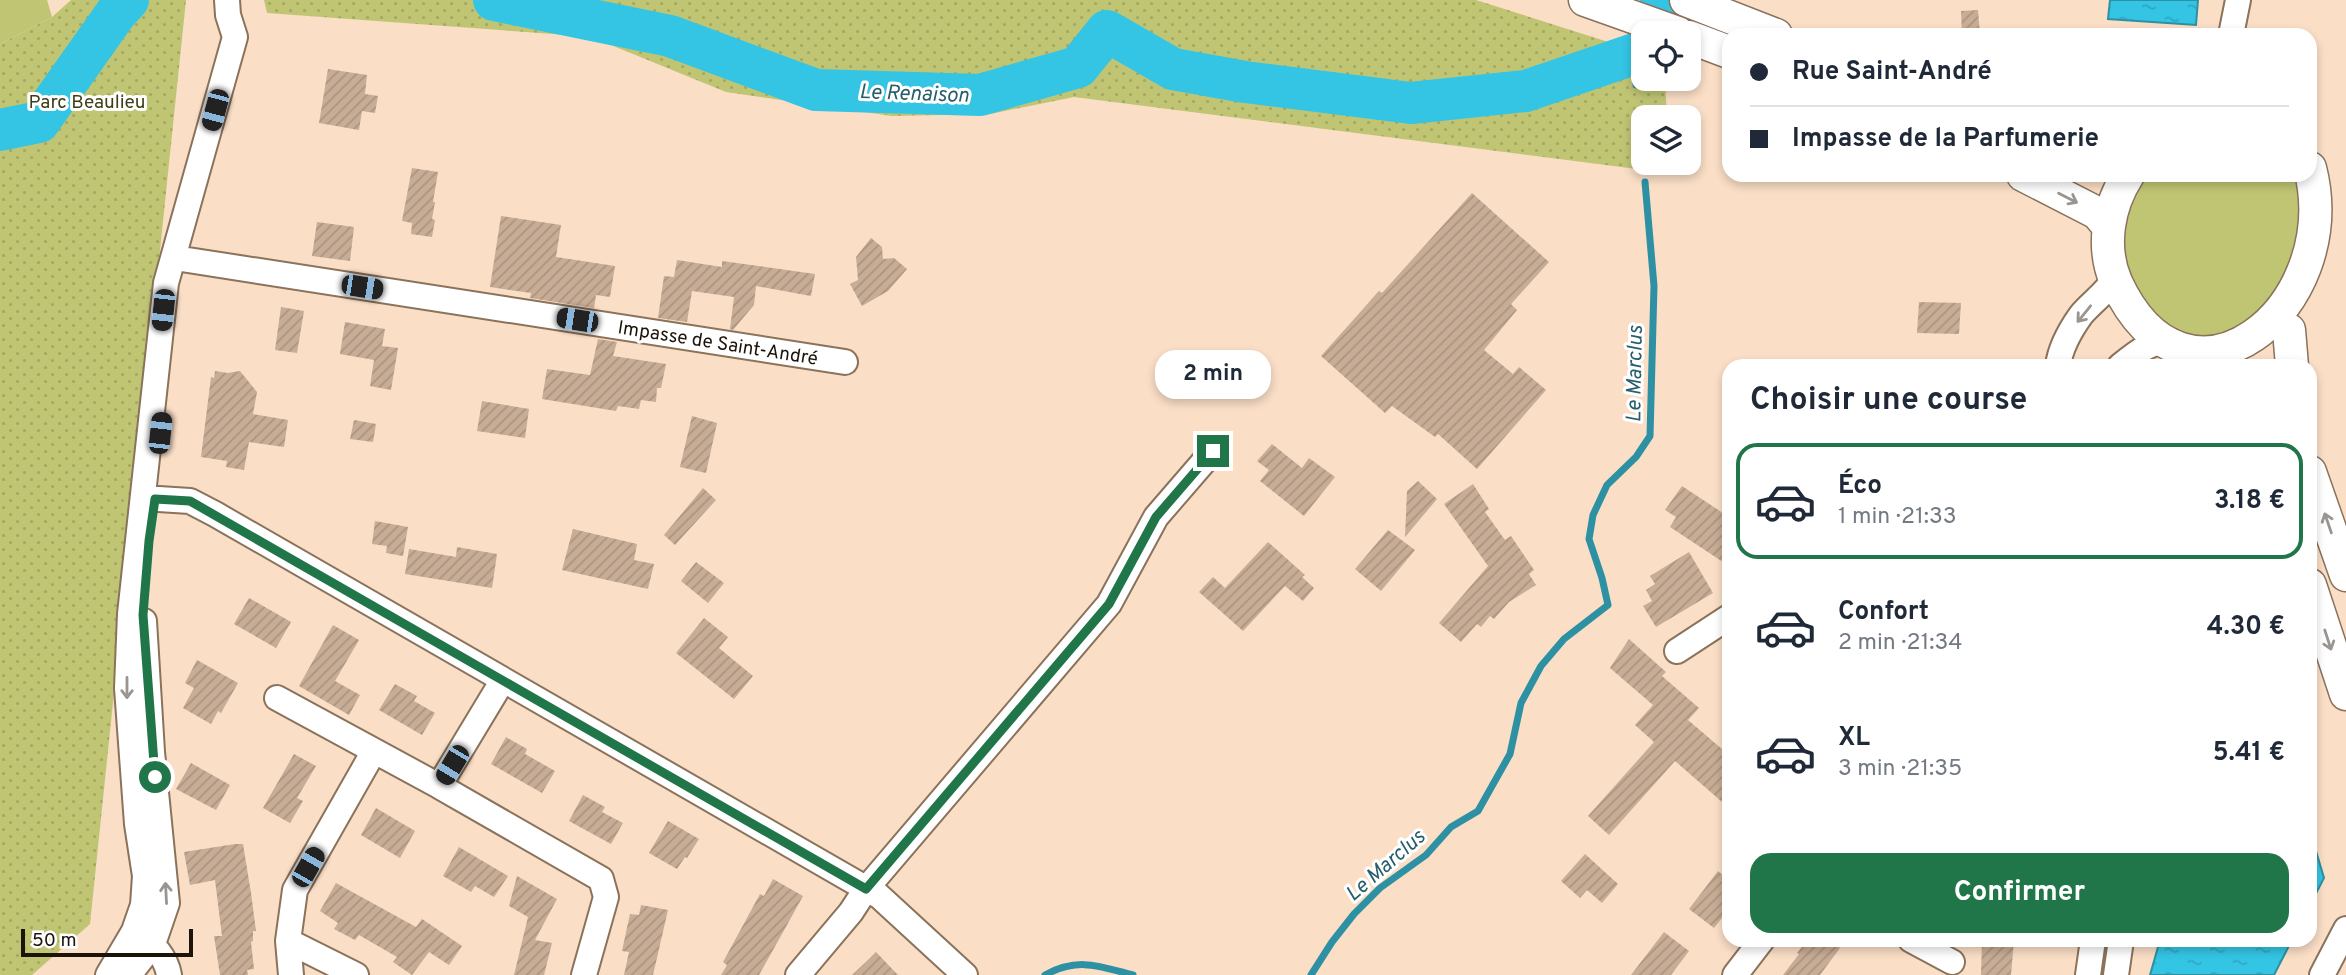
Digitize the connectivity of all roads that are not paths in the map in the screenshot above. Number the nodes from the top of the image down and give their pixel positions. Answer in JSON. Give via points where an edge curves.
{"nodes":[{"id":1,"x":2238,"y":0,"type":"edge"},
{"id":2,"x":2249,"y":0,"type":"edge"},
{"id":3,"x":1692,"y":2,"type":"edge"},
{"id":4,"x":1596,"y":4,"type":"edge"},
{"id":5,"x":228,"y":7,"type":"edge"},
{"id":6,"x":1644,"y":21,"type":"edge"},
{"id":7,"x":1758,"y":28,"type":"edge"},
{"id":8,"x":2232,"y":28,"type":"edge"},
{"id":9,"x":2249,"y":28,"type":"edge"},
{"id":10,"x":1701,"y":42,"type":"edge"},
{"id":11,"x":1722,"y":49,"type":"edge"},
{"id":12,"x":2317,"y":178,"type":"edge"},
{"id":13,"x":2037,"y":182,"type":"edge"},
{"id":14,"x":2124,"y":182,"type":"edge"},
{"id":15,"x":2339,"y":209,"type":"edge"},
{"id":16,"x":2108,"y":226,"type":"junction"},
{"id":17,"x":175,"y":258,"type":"junction"},
{"id":18,"x":2115,"y":278,"type":"junction"},
{"id":19,"x":2289,"y":330,"type":"junction"},
{"id":20,"x":2190,"y":352,"type":"edge"},
{"id":21,"x":2059,"y":359,"type":"edge"},
{"id":22,"x":2129,"y":359,"type":"edge"},
{"id":23,"x":2291,"y":359,"type":"edge"},
{"id":24,"x":845,"y":362,"type":"dead end"},
{"id":25,"x":1213,"y":451,"type":"dead end"},
{"id":26,"x":2317,"y":492,"type":"edge"},
{"id":27,"x":149,"y":498,"type":"junction"},
{"id":28,"x":2346,"y":575,"type":"edge"},
{"id":29,"x":2317,"y":606,"type":"edge"},
{"id":30,"x":1722,"y":621,"type":"edge"},
{"id":31,"x":1677,"y":650,"type":"dead end"},
{"id":32,"x":503,"y":680,"type":"junction"},
{"id":33,"x":2346,"y":694,"type":"edge"},
{"id":34,"x":277,"y":698,"type":"dead end"},
{"id":35,"x":374,"y":751,"type":"junction"},
{"id":36,"x":439,"y":786,"type":"junction"},
{"id":37,"x":866,"y":889,"type":"junction"},
{"id":38,"x":2346,"y":929,"type":"edge"},
{"id":39,"x":144,"y":937,"type":"junction"},
{"id":40,"x":288,"y":941,"type":"junction"},
{"id":41,"x":1757,"y":947,"type":"edge"},
{"id":42,"x":1926,"y":947,"type":"edge"},
{"id":43,"x":2092,"y":947,"type":"edge"},
{"id":44,"x":2119,"y":947,"type":"edge"},
{"id":45,"x":1952,"y":959,"type":"edge"},
{"id":46,"x":108,"y":975,"type":"edge"},
{"id":47,"x":129,"y":975,"type":"edge"},
{"id":48,"x":169,"y":975,"type":"edge"},
{"id":49,"x":291,"y":975,"type":"edge"},
{"id":50,"x":356,"y":975,"type":"edge"},
{"id":51,"x":584,"y":975,"type":"edge"},
{"id":52,"x":798,"y":975,"type":"edge"},
{"id":53,"x":965,"y":975,"type":"edge"},
{"id":54,"x":1735,"y":975,"type":"edge"},
{"id":55,"x":2088,"y":975,"type":"edge"},
{"id":56,"x":2116,"y":975,"type":"edge"},
{"id":57,"x":2322,"y":975,"type":"edge"}],
"edges":[{"from":1,"to":8,"type":"street"},
{"from":2,"to":9,"type":"street"},
{"from":3,"to":7,"type":"main road"},
{"from":4,"to":6,"type":"main road"},
{"from":5,"to":17,"type":"street","via":[[235,37]]},
{"from":10,"to":11,"type":"main road"},
{"from":12,"to":15,"type":"main road"},
{"from":13,"to":16,"type":"main road","one_way":true,"via":[[2097,213]]},
{"from":14,"to":16,"type":"main road"},
{"from":15,"to":19,"type":"main road","via":[[2329,275],[2320,296]]},
{"from":16,"to":18,"type":"main road"},
{"from":17,"to":24,"type":"street","name":"Impasse de Saint-André"},
{"from":17,"to":27,"type":"street","via":[[176,289]]},
{"from":18,"to":20,"type":"main road","via":[[2137,315]]},
{"from":18,"to":21,"type":"street","one_way":true,"via":[[2080,316]]},
{"from":19,"to":20,"type":"main road","via":[[2252,348]]},
{"from":19,"to":23,"type":"main road"},
{"from":20,"to":22,"type":"street","via":[[2161,341]]},
{"from":25,"to":37,"type":"street","via":[[1156,517],[1109,604]]},
{"from":28,"to":26,"type":"main road","one_way":true},
{"from":27,"to":32,"type":"street","via":[[190,501]]},
{"from":27,"to":39,"type":"street","via":[[130,614],[127,688],[145,877]]},
{"from":29,"to":33,"type":"main road","one_way":true},
{"from":30,"to":31,"type":"street"},
{"from":32,"to":36,"type":"street"},
{"from":32,"to":37,"type":"street"},
{"from":34,"to":35,"type":"street"},
{"from":35,"to":36,"type":"street"},
{"from":35,"to":40,"type":"street","via":[[295,890]]},
{"from":36,"to":51,"type":"street","via":[[601,879],[607,897]]},
{"from":37,"to":52,"type":"street"},
{"from":37,"to":53,"type":"street"},
{"from":38,"to":57,"type":"street"},
{"from":39,"to":46,"type":"street"},
{"from":39,"to":47,"type":"street"},
{"from":39,"to":48,"type":"street"},
{"from":40,"to":49,"type":"street"},
{"from":40,"to":50,"type":"street"},
{"from":41,"to":54,"type":"street"},
{"from":42,"to":45,"type":"street"},
{"from":43,"to":55,"type":"street"},
{"from":44,"to":56,"type":"street"}]}
